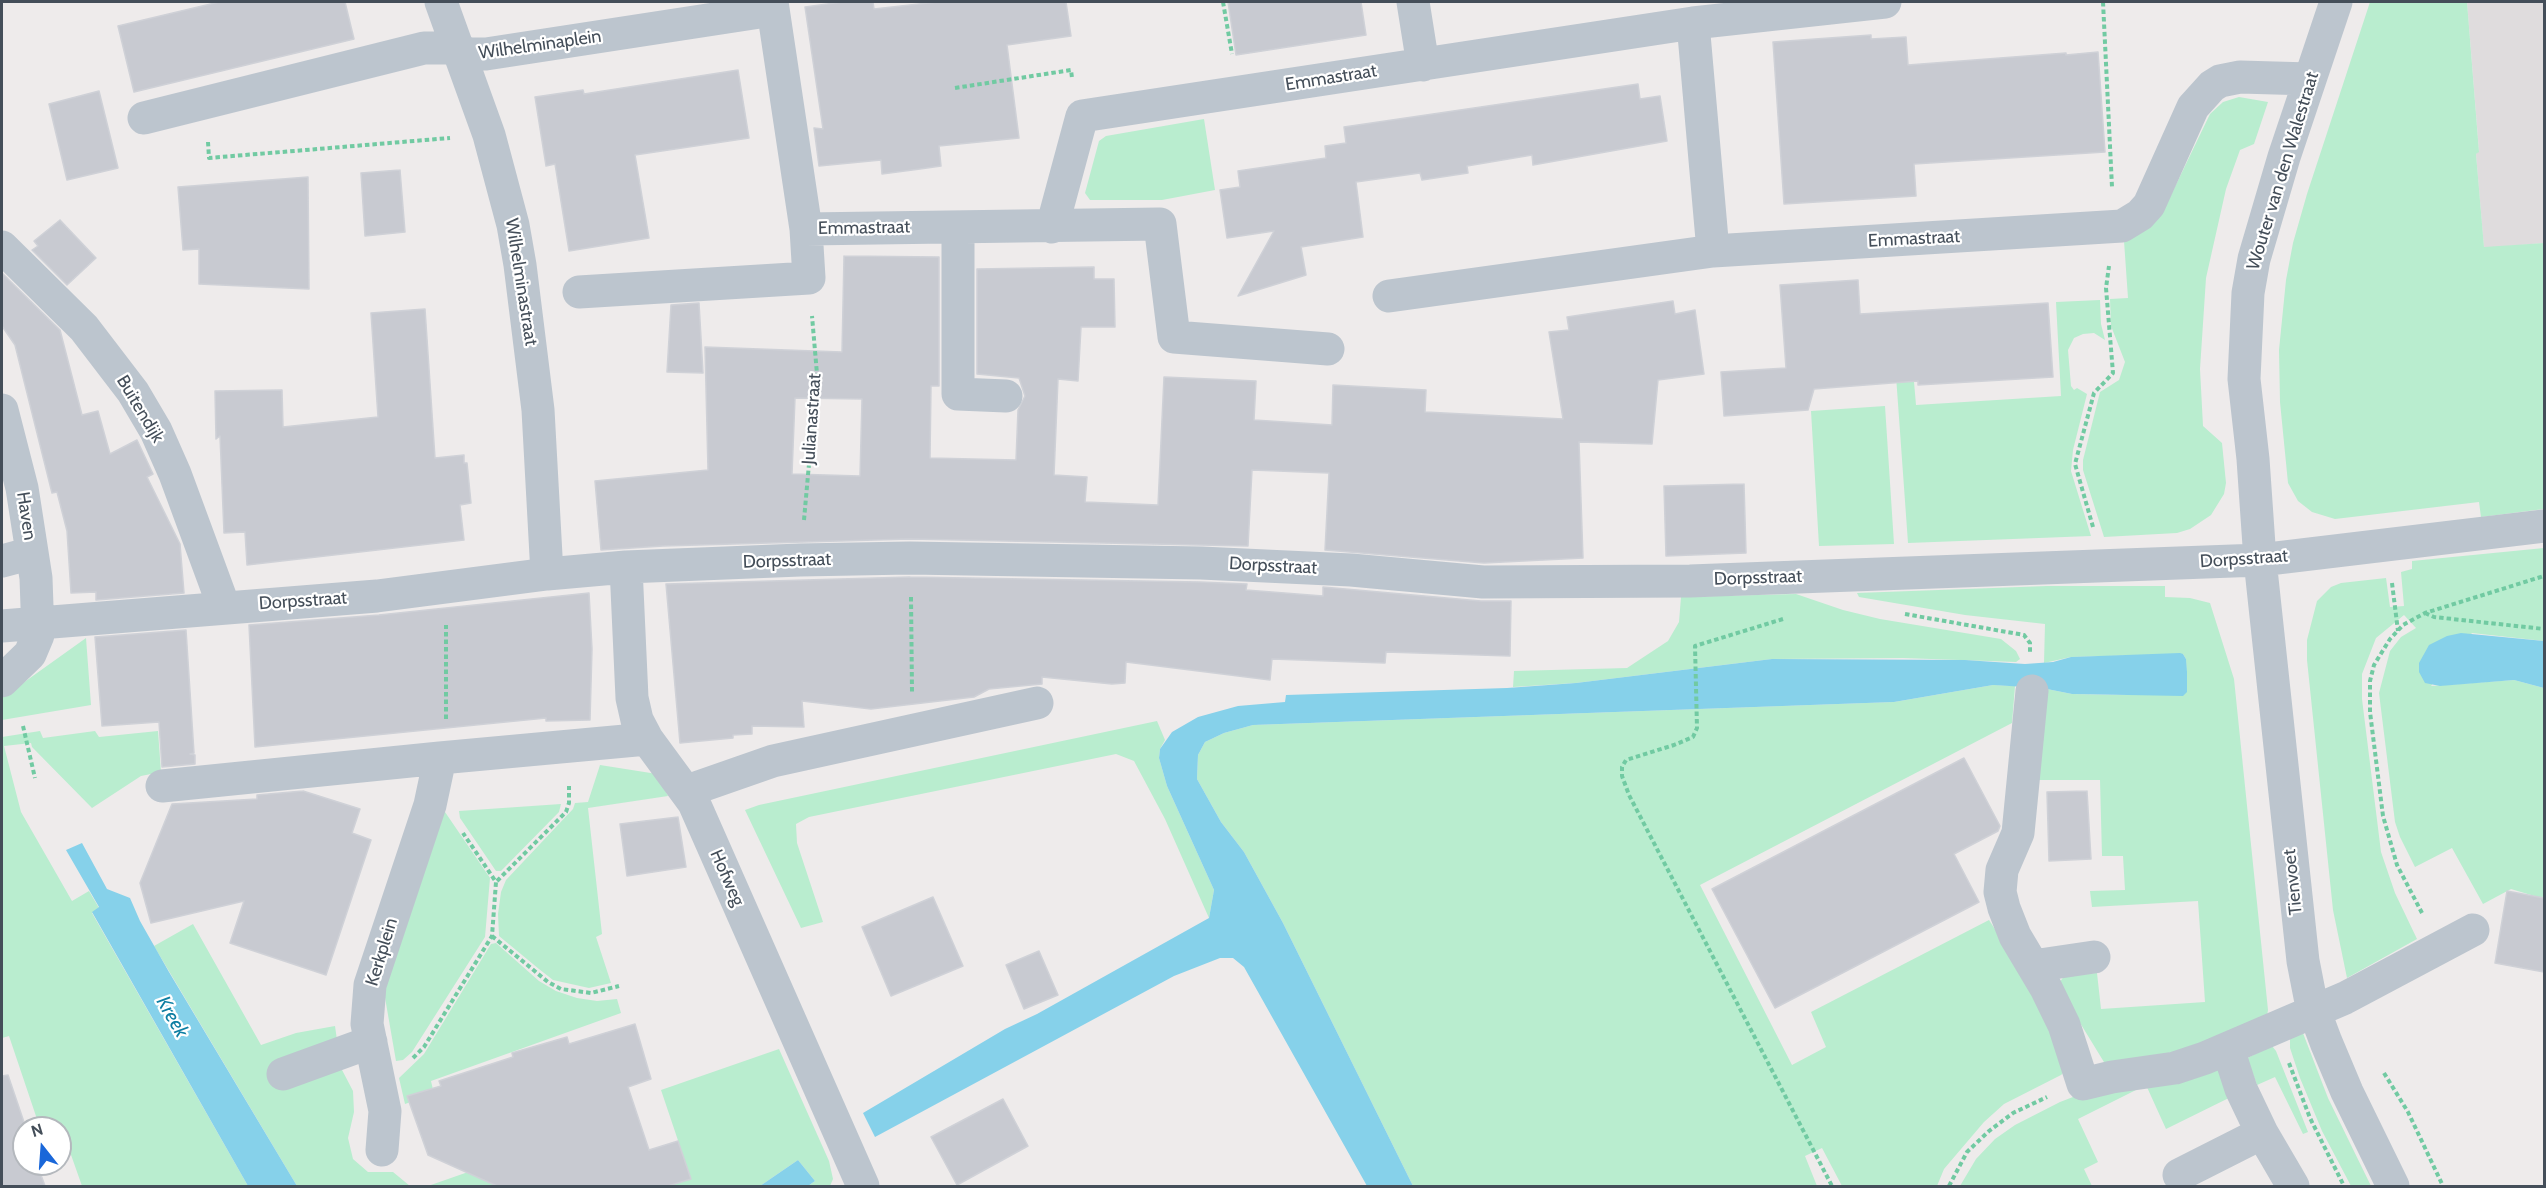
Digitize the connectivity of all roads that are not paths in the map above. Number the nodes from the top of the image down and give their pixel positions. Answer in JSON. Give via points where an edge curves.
{"nodes":[{"id":1,"x":441,"y":2,"type":"edge"},
{"id":2,"x":1413,"y":2,"type":"edge"},
{"id":3,"x":1885,"y":2,"type":"edge"},
{"id":4,"x":2336,"y":2,"type":"edge"},
{"id":5,"x":1853,"y":3,"type":"edge"},
{"id":6,"x":772,"y":6,"type":"edge"},
{"id":7,"x":1693,"y":23,"type":"junction"},
{"id":8,"x":460,"y":51,"type":"junction"},
{"id":9,"x":1423,"y":65,"type":"junction"},
{"id":10,"x":2310,"y":79,"type":"junction"},
{"id":11,"x":144,"y":118,"type":"dead end"},
{"id":12,"x":1052,"y":227,"type":"junction"},
{"id":13,"x":958,"y":228,"type":"junction"},
{"id":14,"x":806,"y":229,"type":"junction"},
{"id":15,"x":2,"y":247,"type":"edge"},
{"id":16,"x":1713,"y":251,"type":"junction"},
{"id":17,"x":579,"y":292,"type":"dead end"},
{"id":18,"x":1389,"y":296,"type":"dead end"},
{"id":19,"x":1328,"y":349,"type":"dead end"},
{"id":20,"x":1006,"y":396,"type":"dead end"},
{"id":21,"x":2,"y":410,"type":"edge"},
{"id":22,"x":2544,"y":526,"type":"edge"},
{"id":23,"x":17,"y":557,"type":"edge"},
{"id":24,"x":2260,"y":560,"type":"junction"},
{"id":25,"x":626,"y":567,"type":"junction"},
{"id":26,"x":547,"y":574,"type":"junction"},
{"id":27,"x":224,"y":607,"type":"junction"},
{"id":28,"x":38,"y":623,"type":"junction"},
{"id":29,"x":2,"y":626,"type":"edge"},
{"id":30,"x":2031,"y":675,"type":"road end"},
{"id":31,"x":2,"y":681,"type":"edge"},
{"id":32,"x":1037,"y":703,"type":"dead end"},
{"id":33,"x":647,"y":739,"type":"junction"},
{"id":34,"x":440,"y":759,"type":"junction"},
{"id":35,"x":162,"y":786,"type":"dead end"},
{"id":36,"x":687,"y":791,"type":"junction"},
{"id":37,"x":2473,"y":930,"type":"dead end"},
{"id":38,"x":2094,"y":957,"type":"dead end"},
{"id":39,"x":2033,"y":966,"type":"junction"},
{"id":40,"x":2315,"y":1012,"type":"junction"},
{"id":41,"x":371,"y":1042,"type":"junction"},
{"id":42,"x":2228,"y":1048,"type":"junction"},
{"id":43,"x":283,"y":1074,"type":"dead end"},
{"id":44,"x":2262,"y":1133,"type":"junction"},
{"id":45,"x":382,"y":1150,"type":"dead end"},
{"id":46,"x":2180,"y":1174,"type":"dead end"},
{"id":47,"x":863,"y":1186,"type":"edge"},
{"id":48,"x":2293,"y":1186,"type":"edge"},
{"id":49,"x":2393,"y":1186,"type":"edge"}],
"edges":[{"from":1,"to":8,"type":"street","name":"Wilhelminastraat"},
{"from":2,"to":9,"type":"street"},
{"from":3,"to":5,"type":"street","name":"Emmastraat"},
{"from":4,"to":10,"type":"street","name":"Wouter van den Walestraat"},
{"from":5,"to":7,"type":"street","name":"Emmastraat"},
{"from":6,"to":8,"type":"street","name":"Wilhelminaplein","via":[[486,54]]},
{"from":6,"to":14,"type":"street"},
{"from":7,"to":9,"type":"street","name":"Emmastraat"},
{"from":7,"to":16,"type":"street"},
{"from":8,"to":11,"type":"street","name":"Wilhelminaplein","via":[[424,48]]},
{"from":8,"to":26,"type":"street","name":"Wilhelminastraat","via":[[489,135],[513,225],[526,298],[538,410]]},
{"from":9,"to":12,"type":"street","name":"Emmastraat","via":[[1082,116]]},
{"from":10,"to":16,"type":"street","name":"Emmastraat","via":[[2240,77],[2212,86],[2193,107],[2149,205],[2131,221],[2115,227]]},
{"from":10,"to":24,"type":"street","name":"Wouter van den Walestraat","via":[[2254,259],[2248,293],[2244,379]]},
{"from":12,"to":13,"type":"street","name":"Emmastraat"},
{"from":12,"to":19,"type":"street","name":"Emmastraat","via":[[1160,224],[1174,337]]},
{"from":13,"to":14,"type":"street","name":"Emmastraat"},
{"from":13,"to":20,"type":"street","via":[[958,394]]},
{"from":14,"to":17,"type":"street","via":[[809,278]]},
{"from":15,"to":27,"type":"street","name":"Buitendijk","via":[[84,328],[133,392],[175,474]]},
{"from":16,"to":18,"type":"street","name":"Emmastraat"},
{"from":21,"to":23,"type":"street","name":"Haven","via":[[22,488]]},
{"from":22,"to":24,"type":"street","name":"Dorpsstraat"},
{"from":23,"to":28,"type":"street","name":"Haven","via":[[36,578]]},
{"from":24,"to":25,"type":"street","name":"Dorpsstraat","via":[[1701,580],[1515,582],[1201,563],[910,558]]},
{"from":24,"to":40,"type":"street","name":"Tienvoet","via":[[2298,927]]},
{"from":25,"to":26,"type":"street","name":"Dorpsstraat"},
{"from":25,"to":33,"type":"street","name":"Hofweg","via":[[633,704]]},
{"from":26,"to":27,"type":"street","name":"Dorpsstraat","via":[[377,596]]},
{"from":27,"to":28,"type":"street","name":"Dorpsstraat"},
{"from":28,"to":29,"type":"street","name":"Dorpsstraat"},
{"from":28,"to":31,"type":"street","name":"Haven","via":[[30,654]]},
{"from":30,"to":39,"type":"street","via":[[2018,833],[2000,881],[2004,908]]},
{"from":32,"to":36,"type":"street","via":[[773,761]]},
{"from":33,"to":34,"type":"street"},
{"from":33,"to":36,"type":"street","name":"Hofweg"},
{"from":34,"to":35,"type":"street"},
{"from":34,"to":41,"type":"street","name":"Kerkplein","via":[[430,805],[370,985],[367,1012]]},
{"from":36,"to":47,"type":"street","name":"Hofweg"},
{"from":37,"to":40,"type":"street"},
{"from":38,"to":39,"type":"street"},
{"from":39,"to":42,"type":"street","via":[[2064,1025],[2083,1084],[2175,1068]]},
{"from":40,"to":42,"type":"street"},
{"from":40,"to":49,"type":"street","name":"Tienvoet","via":[[2337,1069]]},
{"from":41,"to":43,"type":"street"},
{"from":41,"to":45,"type":"street","name":"Kerkplein","via":[[385,1111]]},
{"from":42,"to":44,"type":"street","via":[[2241,1089]]},
{"from":44,"to":46,"type":"street"},
{"from":44,"to":48,"type":"street"}]}
